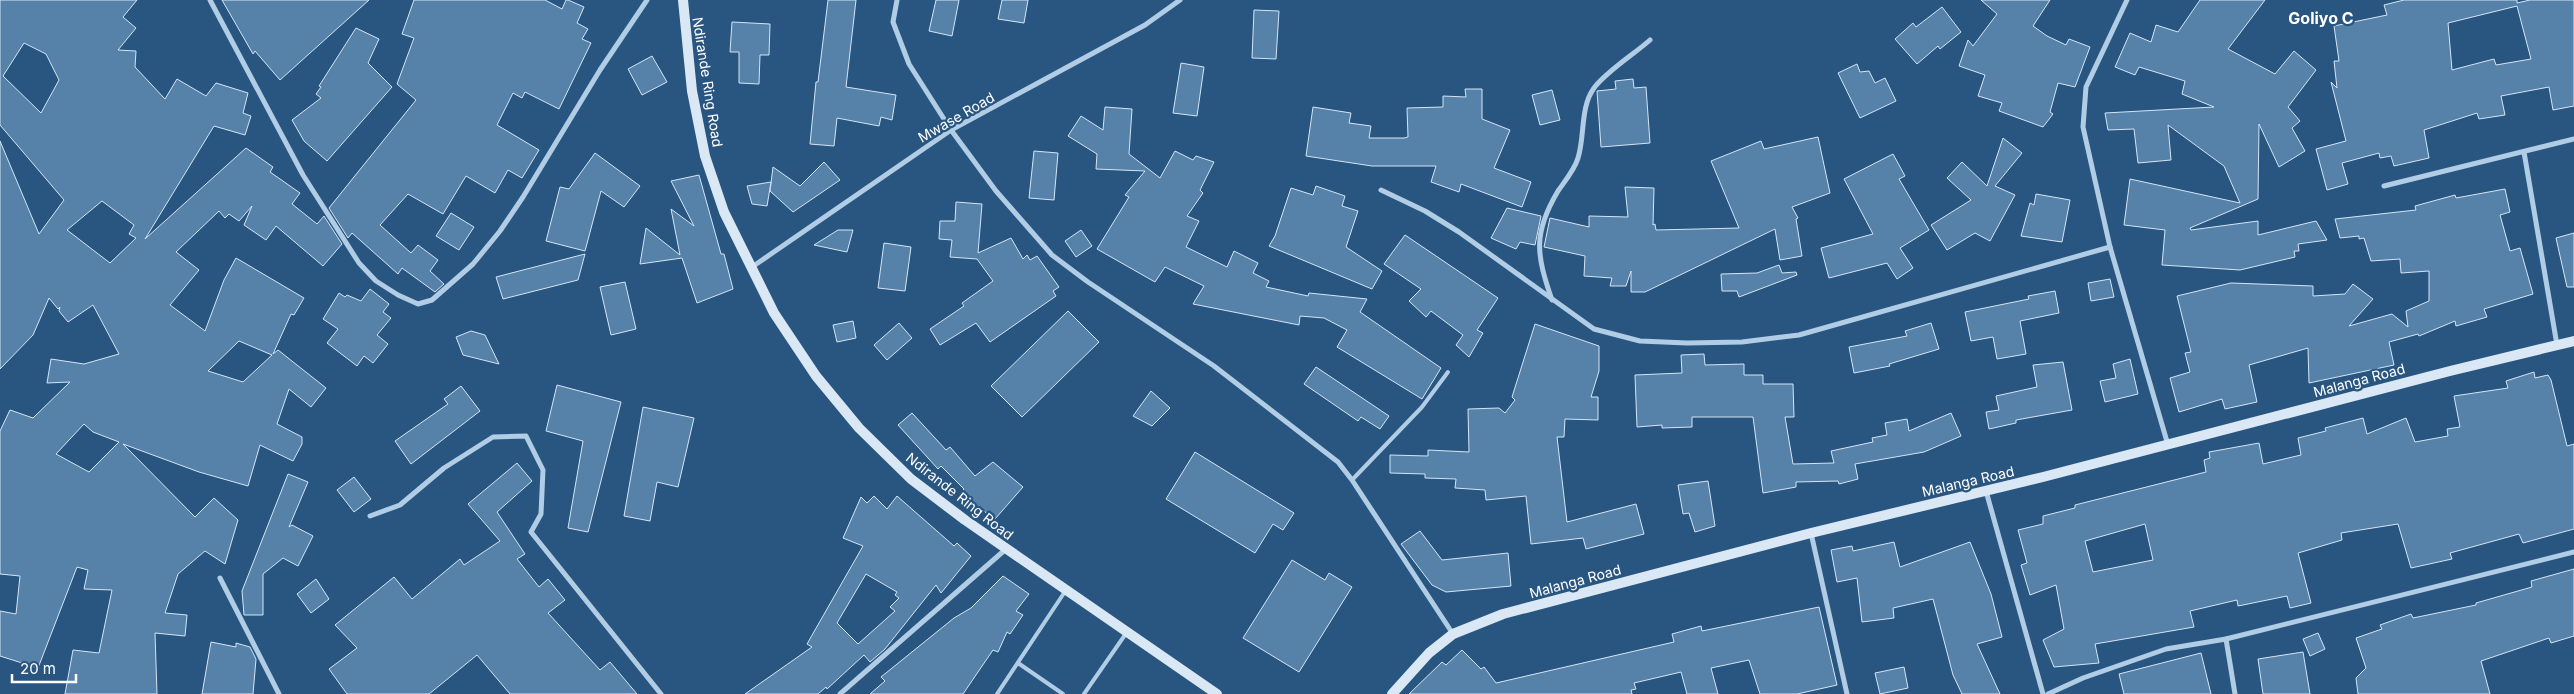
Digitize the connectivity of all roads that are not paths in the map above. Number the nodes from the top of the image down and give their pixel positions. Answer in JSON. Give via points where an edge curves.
{"nodes":[{"id":1,"x":210,"y":0,"type":"edge"},
{"id":2,"x":647,"y":0,"type":"edge"},
{"id":3,"x":683,"y":0,"type":"edge"},
{"id":4,"x":897,"y":0,"type":"edge"},
{"id":5,"x":1180,"y":0,"type":"edge"},
{"id":6,"x":2127,"y":0,"type":"edge"},
{"id":7,"x":1650,"y":40,"type":"dead end"},
{"id":8,"x":952,"y":130,"type":"junction"},
{"id":9,"x":2574,"y":139,"type":"edge"},
{"id":10,"x":2524,"y":152,"type":"junction"},
{"id":11,"x":2384,"y":186,"type":"dead end"},
{"id":12,"x":1381,"y":190,"type":"dead end"},
{"id":13,"x":2110,"y":247,"type":"junction"},
{"id":14,"x":752,"y":267,"type":"junction"},
{"id":15,"x":1552,"y":300,"type":"junction"},
{"id":16,"x":2574,"y":341,"type":"edge"},
{"id":17,"x":2557,"y":346,"type":"junction"},
{"id":18,"x":1448,"y":372,"type":"dead end"},
{"id":19,"x":2168,"y":445,"type":"junction"},
{"id":20,"x":1352,"y":480,"type":"junction"},
{"id":21,"x":1986,"y":491,"type":"junction"},
{"id":22,"x":370,"y":516,"type":"dead end"},
{"id":23,"x":1811,"y":533,"type":"junction"},
{"id":24,"x":1006,"y":549,"type":"junction"},
{"id":25,"x":2574,"y":552,"type":"edge"},
{"id":26,"x":220,"y":578,"type":"dead end"},
{"id":27,"x":1066,"y":590,"type":"junction"},
{"id":28,"x":1127,"y":631,"type":"junction"},
{"id":29,"x":1453,"y":634,"type":"junction"},
{"id":30,"x":2226,"y":639,"type":"junction"},
{"id":31,"x":1018,"y":662,"type":"junction"},
{"id":32,"x":279,"y":694,"type":"edge"},
{"id":33,"x":661,"y":694,"type":"edge"},
{"id":34,"x":840,"y":694,"type":"edge"},
{"id":35,"x":997,"y":694,"type":"edge"},
{"id":36,"x":1063,"y":694,"type":"edge"},
{"id":37,"x":1084,"y":694,"type":"edge"},
{"id":38,"x":1217,"y":694,"type":"edge"},
{"id":39,"x":1392,"y":694,"type":"edge"},
{"id":40,"x":1847,"y":694,"type":"edge"},
{"id":41,"x":2043,"y":694,"type":"edge"},
{"id":42,"x":2048,"y":694,"type":"edge"},
{"id":43,"x":2235,"y":694,"type":"edge"}],
"edges":[{"from":1,"to":2,"type":"street","via":[[303,175],[359,263],[376,281],[418,304],[432,300],[473,264],[500,231]]},
{"from":3,"to":14,"type":"street","name":"Ndirande Ring Road","via":[[692,91],[705,156],[724,212]]},
{"from":4,"to":8,"type":"street","via":[[893,22],[909,64]]},
{"from":5,"to":8,"type":"street","name":"Mwase Road","via":[[1145,25]]},
{"from":6,"to":13,"type":"street","via":[[2086,87],[2083,127]]},
{"from":7,"to":15,"type":"street","via":[[1594,88],[1586,105],[1578,160],[1544,215],[1538,243],[1543,276]]},
{"from":8,"to":14,"type":"street","name":"Mwase Road"},
{"from":8,"to":20,"type":"street","via":[[996,191],[1052,255],[1214,366],[1338,462]]},
{"from":9,"to":10,"type":"street"},
{"from":10,"to":11,"type":"street"},
{"from":10,"to":17,"type":"street"},
{"from":12,"to":15,"type":"street","via":[[1459,232]]},
{"from":13,"to":15,"type":"street","via":[[1799,335],[1742,342],[1640,341],[1594,329]]},
{"from":13,"to":19,"type":"street"},
{"from":14,"to":24,"type":"street","name":"Ndirande Ring Road","via":[[774,313],[816,376],[859,428],[911,479]]},
{"from":16,"to":17,"type":"street","name":"Malanga Road"},
{"from":17,"to":19,"type":"street","name":"Malanga Road"},
{"from":18,"to":20,"type":"lane","via":[[1422,407]]},
{"from":19,"to":21,"type":"street","name":"Malanga Road"},
{"from":20,"to":29,"type":"street"},
{"from":21,"to":23,"type":"street","name":"Malanga Road"},
{"from":21,"to":41,"type":"street"},
{"from":22,"to":33,"type":"street","via":[[400,505],[444,468],[493,437],[526,436],[543,470],[541,514],[531,532]]},
{"from":23,"to":29,"type":"street","name":"Malanga Road","via":[[1503,614]]},
{"from":23,"to":40,"type":"street"},
{"from":24,"to":27,"type":"street","name":"Ndirande Ring Road"},
{"from":24,"to":34,"type":"street"},
{"from":25,"to":30,"type":"street"},
{"from":26,"to":32,"type":"street"},
{"from":27,"to":28,"type":"street","name":"Ndirande Ring Road"},
{"from":27,"to":31,"type":"lane"},
{"from":28,"to":37,"type":"lane"},
{"from":28,"to":38,"type":"street","name":"Ndirande Ring Road"},
{"from":29,"to":39,"type":"street","name":"Malanga Road","via":[[1429,653]]},
{"from":30,"to":42,"type":"street","via":[[2166,649]]},
{"from":30,"to":43,"type":"street"},
{"from":31,"to":35,"type":"lane"},
{"from":31,"to":36,"type":"lane"}]}
